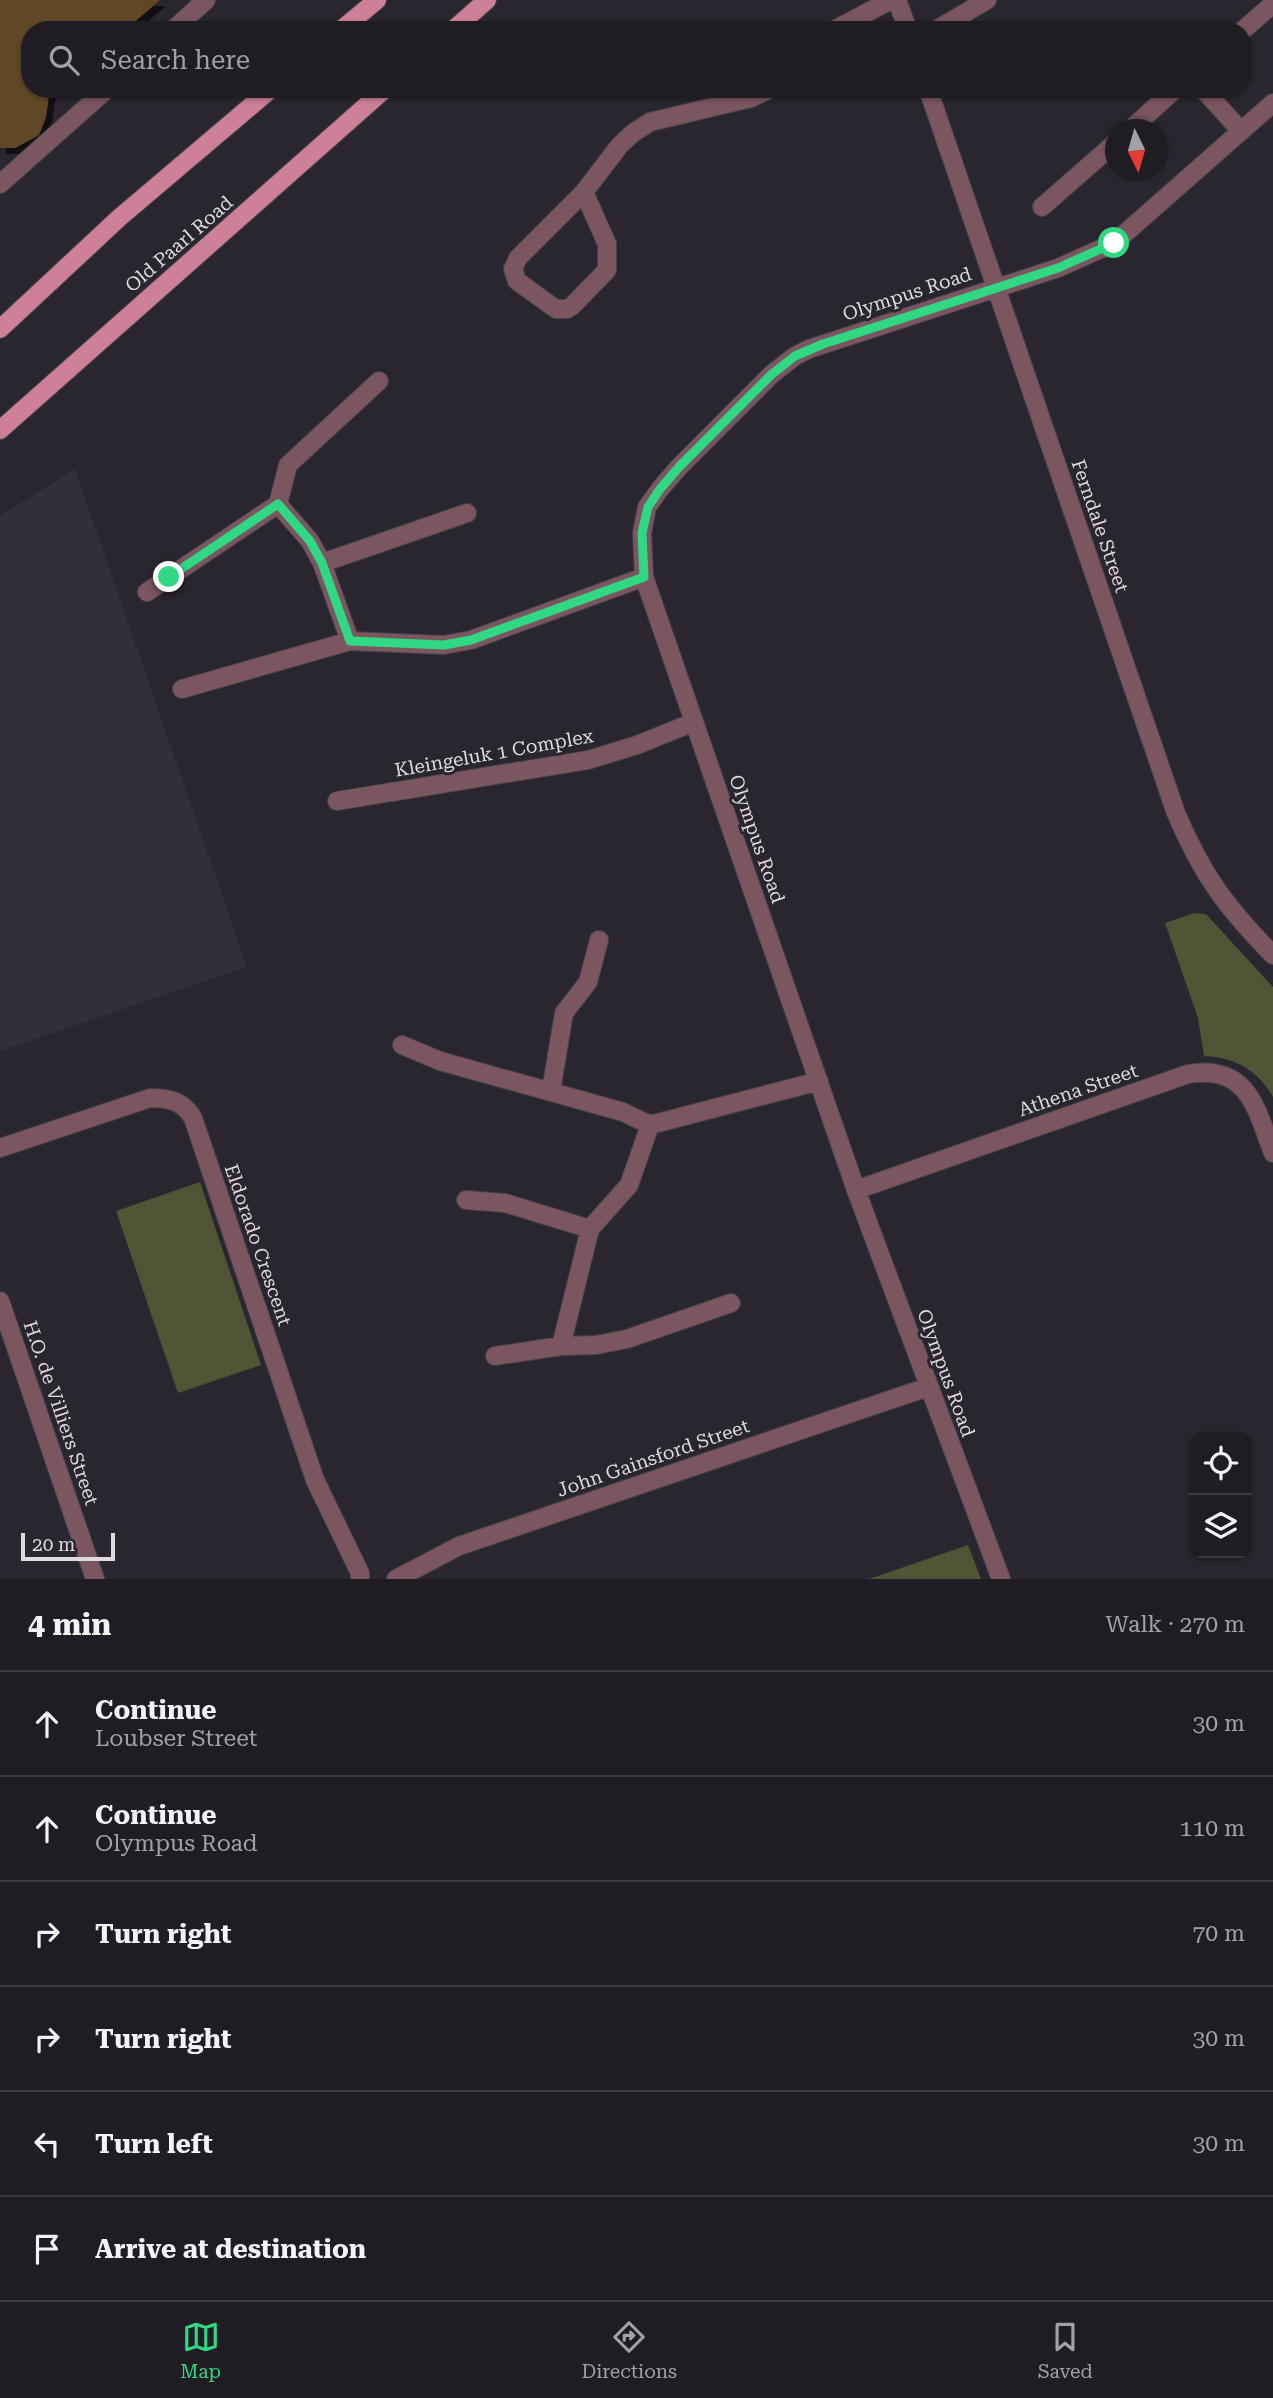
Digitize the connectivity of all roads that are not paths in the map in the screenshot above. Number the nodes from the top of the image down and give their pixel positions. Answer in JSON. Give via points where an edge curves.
{"nodes":[{"id":1,"x":206,"y":0,"type":"edge"},
{"id":2,"x":377,"y":0,"type":"edge"},
{"id":3,"x":486,"y":0,"type":"edge"},
{"id":4,"x":891,"y":0,"type":"edge"},
{"id":5,"x":897,"y":0,"type":"edge"},
{"id":6,"x":987,"y":0,"type":"edge"},
{"id":7,"x":1273,"y":4,"type":"edge"},
{"id":8,"x":183,"y":21,"type":"edge"},
{"id":9,"x":352,"y":21,"type":"edge"},
{"id":10,"x":463,"y":21,"type":"edge"},
{"id":11,"x":851,"y":21,"type":"edge"},
{"id":12,"x":905,"y":21,"type":"edge"},
{"id":13,"x":951,"y":21,"type":"edge"},
{"id":14,"x":1252,"y":22,"type":"edge"},
{"id":15,"x":97,"y":98,"type":"edge"},
{"id":16,"x":260,"y":98,"type":"edge"},
{"id":17,"x":375,"y":98,"type":"edge"},
{"id":18,"x":751,"y":98,"type":"edge"},
{"id":19,"x":931,"y":98,"type":"edge"},
{"id":20,"x":1165,"y":98,"type":"edge"},
{"id":21,"x":1211,"y":98,"type":"edge"},
{"id":22,"x":1273,"y":103,"type":"edge"},
{"id":23,"x":1142,"y":119,"type":"edge"},
{"id":24,"x":1241,"y":131,"type":"junction"},
{"id":25,"x":1105,"y":151,"type":"edge"},
{"id":26,"x":0,"y":184,"type":"edge"},
{"id":27,"x":584,"y":192,"type":"junction"},
{"id":28,"x":1042,"y":207,"type":"dead end"},
{"id":29,"x":996,"y":286,"type":"junction"},
{"id":30,"x":0,"y":329,"type":"edge"},
{"id":31,"x":379,"y":381,"type":"dead end"},
{"id":32,"x":0,"y":430,"type":"edge"},
{"id":33,"x":278,"y":504,"type":"junction"},
{"id":34,"x":467,"y":513,"type":"dead end"},
{"id":35,"x":322,"y":563,"type":"junction"},
{"id":36,"x":644,"y":577,"type":"junction"},
{"id":37,"x":147,"y":592,"type":"dead end"},
{"id":38,"x":350,"y":641,"type":"junction"},
{"id":39,"x":182,"y":689,"type":"dead end"},
{"id":40,"x":694,"y":722,"type":"junction"},
{"id":41,"x":337,"y":801,"type":"dead end"},
{"id":42,"x":599,"y":940,"type":"dead end"},
{"id":43,"x":1273,"y":955,"type":"edge"},
{"id":44,"x":402,"y":1045,"type":"dead end"},
{"id":45,"x":819,"y":1082,"type":"junction"},
{"id":46,"x":551,"y":1091,"type":"junction"},
{"id":47,"x":650,"y":1125,"type":"junction"},
{"id":48,"x":0,"y":1148,"type":"edge"},
{"id":49,"x":1273,"y":1153,"type":"edge"},
{"id":50,"x":856,"y":1190,"type":"junction"},
{"id":51,"x":466,"y":1200,"type":"dead end"},
{"id":52,"x":590,"y":1229,"type":"junction"},
{"id":53,"x":0,"y":1301,"type":"edge"},
{"id":54,"x":731,"y":1303,"type":"dead end"},
{"id":55,"x":6,"y":1339,"type":"edge"},
{"id":56,"x":561,"y":1346,"type":"junction"},
{"id":57,"x":495,"y":1356,"type":"dead end"},
{"id":58,"x":928,"y":1387,"type":"junction"},
{"id":59,"x":95,"y":1579,"type":"edge"},
{"id":60,"x":360,"y":1579,"type":"edge"},
{"id":61,"x":396,"y":1579,"type":"edge"},
{"id":62,"x":1001,"y":1579,"type":"edge"}],
"edges":[{"from":1,"to":8,"type":"street"},
{"from":2,"to":9,"type":"main road"},
{"from":3,"to":10,"type":"main road"},
{"from":4,"to":11,"type":"street"},
{"from":5,"to":12,"type":"street"},
{"from":6,"to":13,"type":"street"},
{"from":7,"to":14,"type":"street"},
{"from":15,"to":26,"type":"street"},
{"from":16,"to":30,"type":"main road","via":[[119,218]]},
{"from":17,"to":32,"type":"main road","name":"Old Paarl Road"},
{"from":18,"to":27,"type":"street","via":[[650,122],[620,145]]},
{"from":19,"to":29,"type":"street","name":"Ferndale Street"},
{"from":20,"to":23,"type":"street"},
{"from":21,"to":24,"type":"street"},
{"from":22,"to":24,"type":"street","name":"Olympus Road"},
{"from":24,"to":29,"type":"street","name":"Olympus Road","via":[[1114,243],[1058,268]]},
{"from":25,"to":28,"type":"street"},
{"from":27,"to":27,"type":"street","via":[[518,258],[513,269],[517,281],[556,309],[572,306],[607,270],[607,244]]},
{"from":29,"to":36,"type":"street","name":"Olympus Road","via":[[809,349],[783,364],[679,467],[648,507],[642,533]]},
{"from":29,"to":43,"type":"street","name":"Ferndale Street","via":[[1176,813],[1216,890]]},
{"from":31,"to":33,"type":"street","via":[[288,465]]},
{"from":33,"to":35,"type":"street","via":[[310,541]]},
{"from":33,"to":37,"type":"street"},
{"from":34,"to":35,"type":"street"},
{"from":35,"to":38,"type":"street"},
{"from":36,"to":38,"type":"street","via":[[471,640],[444,645]]},
{"from":36,"to":40,"type":"street","name":"Olympus Road"},
{"from":38,"to":39,"type":"street"},
{"from":40,"to":41,"type":"street","name":"Kleingeluk 1 Complex","via":[[588,760]]},
{"from":40,"to":45,"type":"street","name":"Olympus Road"},
{"from":42,"to":46,"type":"street","via":[[587,982],[564,1013]]},
{"from":44,"to":46,"type":"street","via":[[440,1061]]},
{"from":45,"to":47,"type":"street"},
{"from":45,"to":50,"type":"street","name":"Olympus Road"},
{"from":46,"to":47,"type":"street","via":[[623,1112]]},
{"from":47,"to":52,"type":"street","via":[[629,1185]]},
{"from":48,"to":60,"type":"street","name":"Eldorado Crescent","via":[[150,1098],[176,1101],[188,1109],[315,1480]]},
{"from":49,"to":50,"type":"street","name":"Athena Street","via":[[1249,1094],[1233,1080],[1204,1071]]},
{"from":50,"to":58,"type":"street","name":"Olympus Road"},
{"from":51,"to":52,"type":"street","via":[[505,1203]]},
{"from":52,"to":56,"type":"street"},
{"from":53,"to":55,"type":"street","name":"H.O. de Villiers Street"},
{"from":54,"to":56,"type":"street","via":[[627,1339]]},
{"from":55,"to":59,"type":"street","name":"H.O. de Villiers Street"},
{"from":56,"to":57,"type":"street"},
{"from":58,"to":61,"type":"street","name":"John Gainsford Street","via":[[459,1546]]},
{"from":58,"to":62,"type":"street","name":"Olympus Road"}]}
